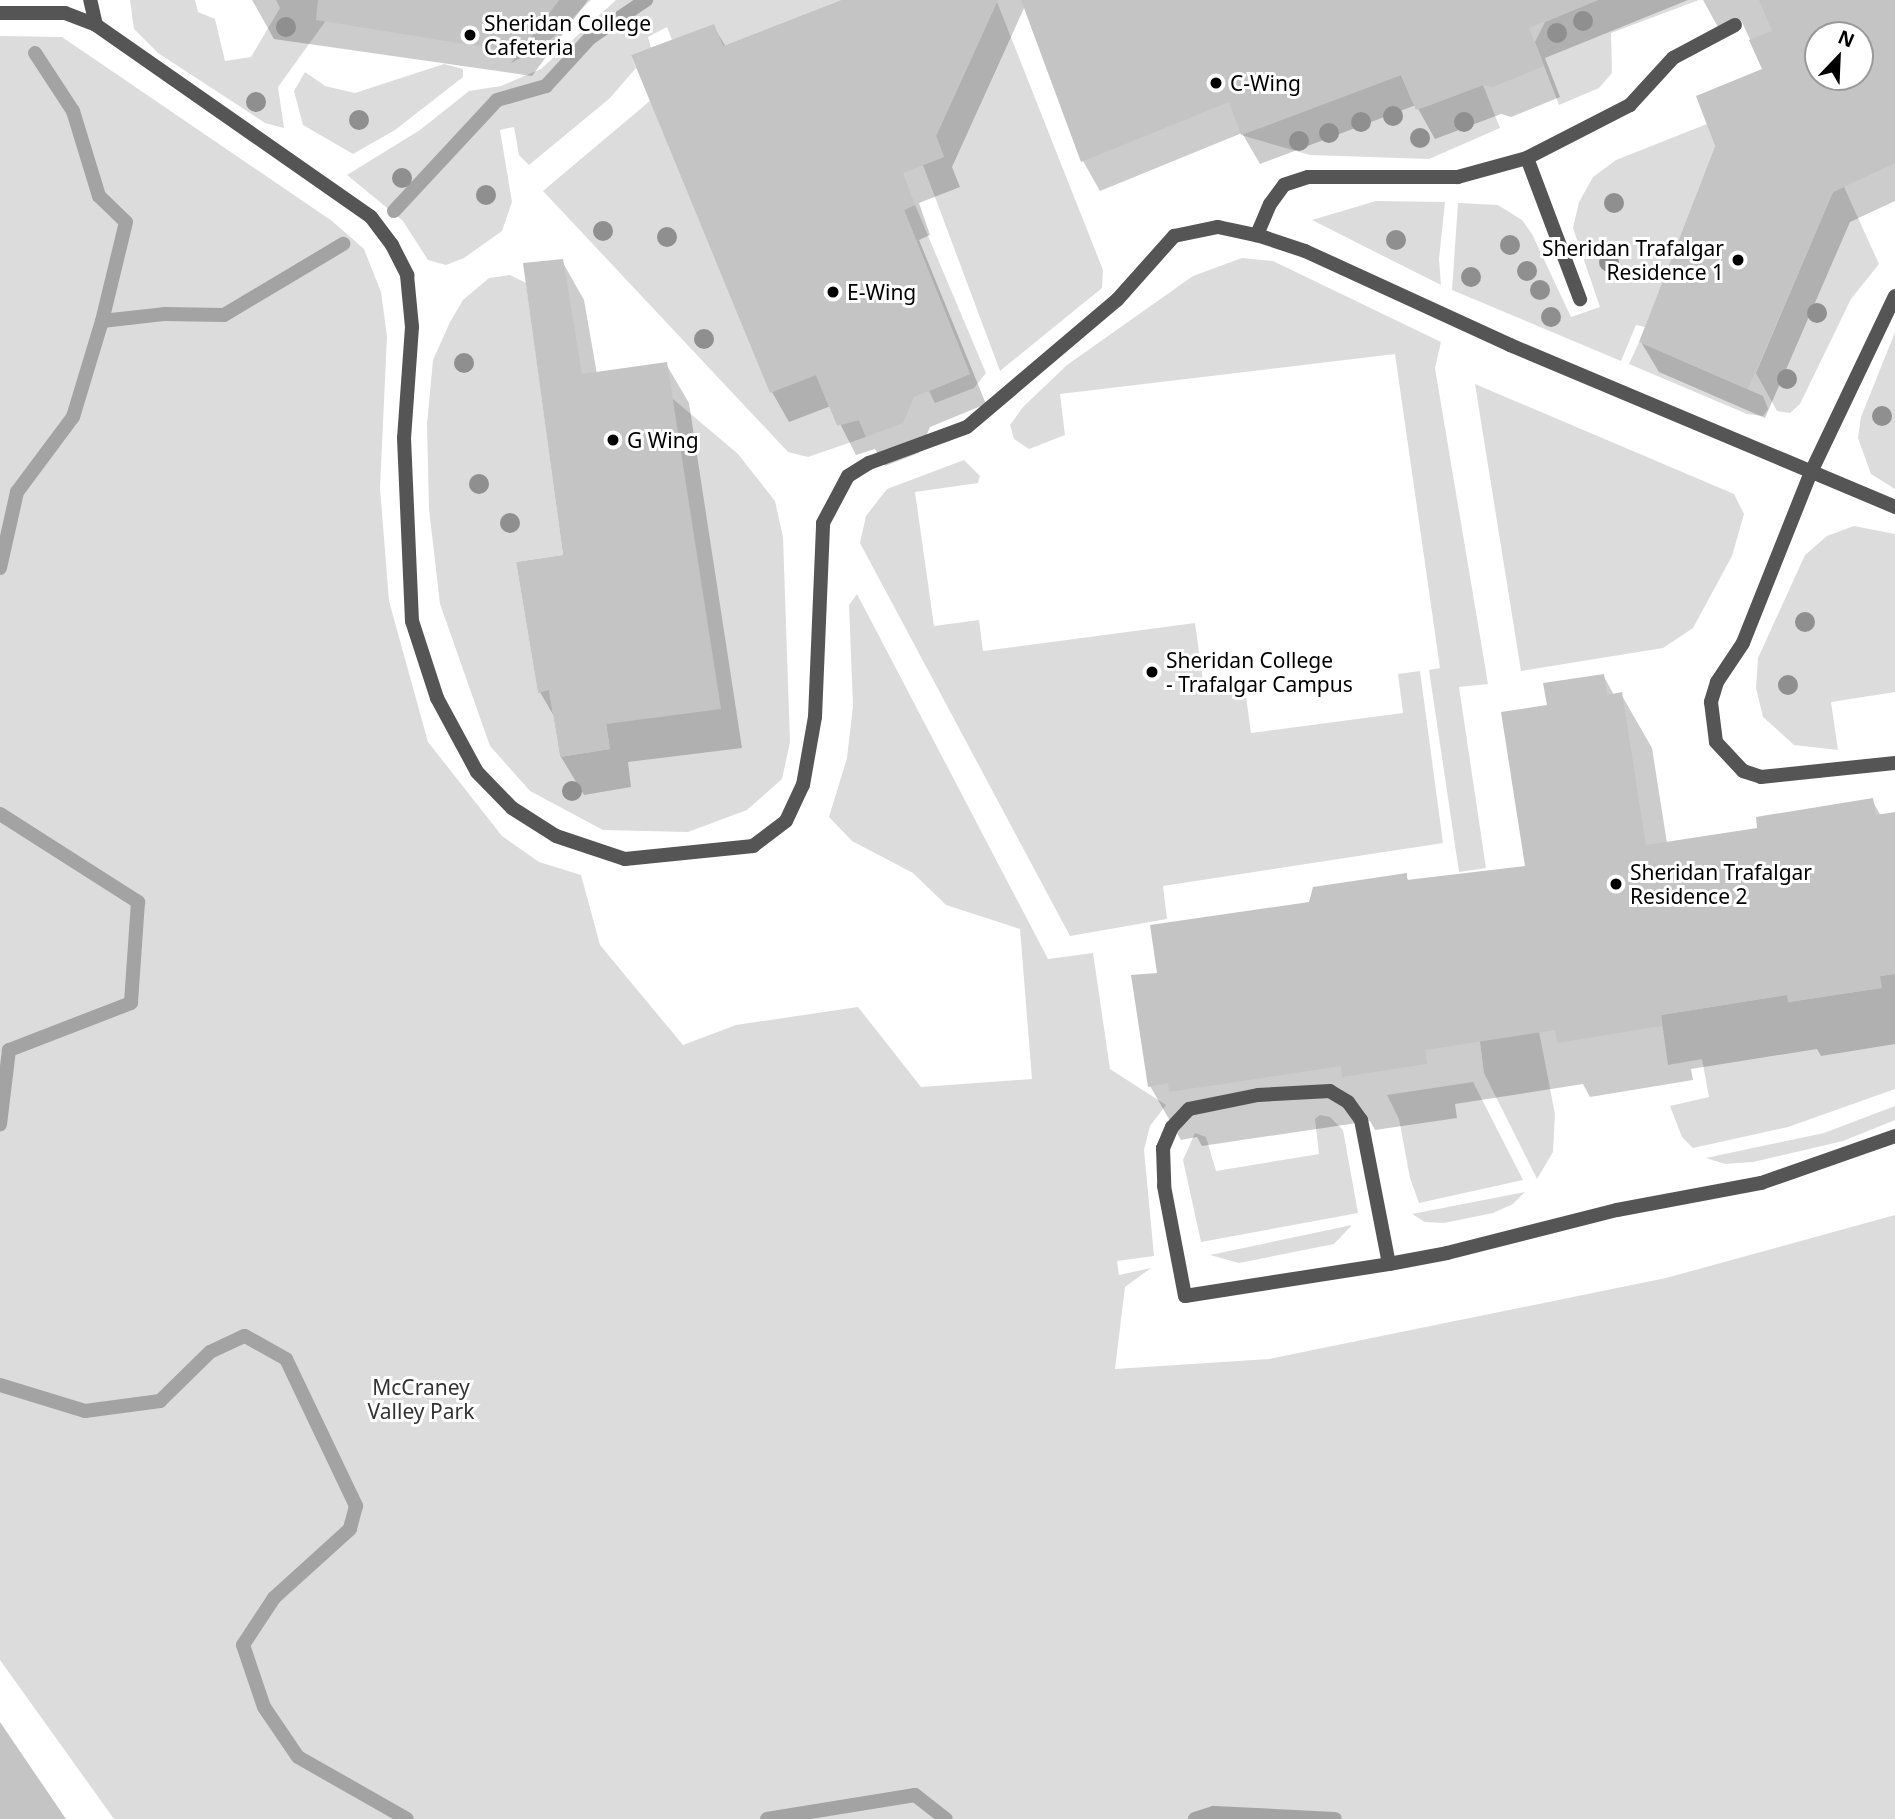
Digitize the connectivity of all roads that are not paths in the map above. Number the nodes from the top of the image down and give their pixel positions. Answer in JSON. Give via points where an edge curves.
{"nodes":[{"id":1,"x":90,"y":0,"type":"edge"},
{"id":2,"x":0,"y":13,"type":"edge"},
{"id":3,"x":96,"y":25,"type":"junction"},
{"id":4,"x":1735,"y":25,"type":"dead end"},
{"id":5,"x":1527,"y":158,"type":"junction"},
{"id":6,"x":1257,"y":235,"type":"junction"},
{"id":7,"x":1895,"y":296,"type":"edge"},
{"id":8,"x":1580,"y":299,"type":"dead end"},
{"id":9,"x":1811,"y":472,"type":"junction"},
{"id":10,"x":1895,"y":507,"type":"edge"},
{"id":11,"x":1895,"y":763,"type":"edge"},
{"id":12,"x":1895,"y":1136,"type":"edge"},
{"id":13,"x":1389,"y":1264,"type":"junction"}],
"edges":[{"from":1,"to":3,"type":"lane"},
{"from":2,"to":3,"type":"lane","via":[[65,13]]},
{"from":3,"to":6,"type":"lane","via":[[371,217],[392,245],[407,275],[412,327],[404,438],[412,621],[437,698],[477,772],[512,808],[556,836],[625,859],[753,846],[786,821],[803,785],[815,717],[824,523],[848,476],[869,463],[967,427],[1117,300],[1174,236],[1218,227]]},
{"from":4,"to":5,"type":"lane","via":[[1673,58],[1630,105]]},
{"from":5,"to":6,"type":"lane","via":[[1476,175],[1446,178],[1308,177],[1284,185]]},
{"from":5,"to":8,"type":"lane"},
{"from":6,"to":9,"type":"lane","via":[[1305,251],[1510,345]]},
{"from":7,"to":9,"type":"lane"},
{"from":9,"to":10,"type":"lane"},
{"from":9,"to":11,"type":"lane","via":[[1742,643],[1717,682],[1711,702],[1713,734],[1728,758],[1743,771],[1761,777]]},
{"from":12,"to":13,"type":"lane","via":[[1761,1184],[1617,1210]]},
{"from":13,"to":13,"type":"lane","via":[[1185,1296],[1164,1186],[1163,1148],[1172,1127],[1189,1110],[1258,1096],[1330,1091],[1348,1102],[1361,1120]]}]}
